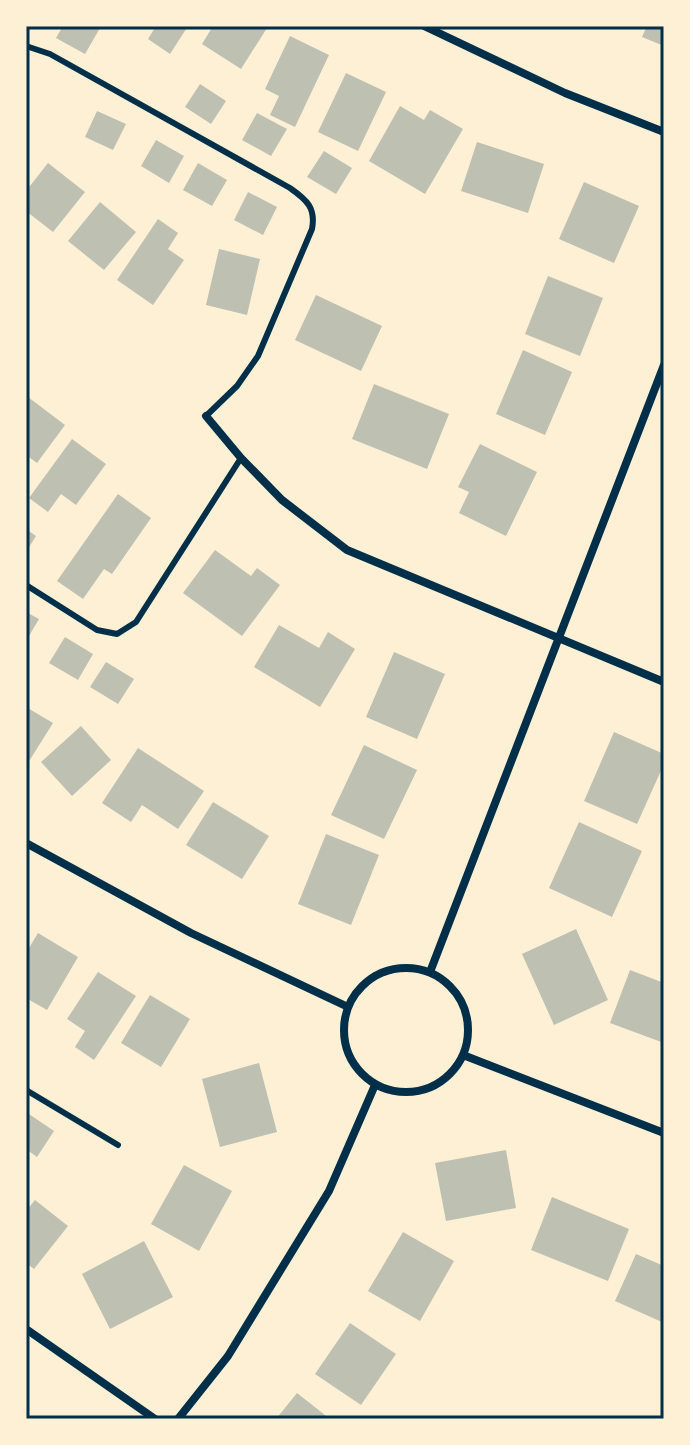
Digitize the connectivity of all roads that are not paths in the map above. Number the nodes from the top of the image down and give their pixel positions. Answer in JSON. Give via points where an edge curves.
{"nodes":[{"id":1,"x":424,"y":26,"type":"edge"},
{"id":2,"x":26,"y":46,"type":"edge"},
{"id":3,"x":664,"y":132,"type":"edge"},
{"id":4,"x":664,"y":365,"type":"edge"},
{"id":5,"x":206,"y":416,"type":"joint"},
{"id":6,"x":241,"y":458,"type":"junction"},
{"id":7,"x":26,"y":585,"type":"edge"},
{"id":8,"x":557,"y":637,"type":"junction"},
{"id":9,"x":664,"y":682,"type":"edge"},
{"id":10,"x":26,"y":843,"type":"edge"},
{"id":11,"x":430,"y":972,"type":"junction"},
{"id":12,"x":348,"y":1007,"type":"junction"},
{"id":13,"x":463,"y":1055,"type":"junction"},
{"id":14,"x":375,"y":1085,"type":"junction"},
{"id":15,"x":26,"y":1090,"type":"edge"},
{"id":16,"x":664,"y":1134,"type":"edge"},
{"id":17,"x":118,"y":1145,"type":"dead end"},
{"id":18,"x":26,"y":1329,"type":"edge"},
{"id":19,"x":155,"y":1419,"type":"edge"},
{"id":20,"x":178,"y":1419,"type":"edge"}],
"edges":[{"from":1,"to":3,"type":"street","via":[[565,93]]},
{"from":2,"to":5,"type":"lane","via":[[50,54],[290,188],[312,208],[312,229],[258,356]]},
{"from":4,"to":8,"type":"street"},
{"from":5,"to":6,"type":"street"},
{"from":6,"to":7,"type":"lane","via":[[136,622],[117,634],[97,630]]},
{"from":6,"to":8,"type":"street","via":[[282,500],[347,550]]},
{"from":8,"to":9,"type":"street"},
{"from":8,"to":11,"type":"street"},
{"from":10,"to":12,"type":"street","via":[[191,933]]},
{"from":11,"to":12,"type":"street","via":[[410,968],[382,973],[358,990]]},
{"from":11,"to":13,"type":"street","via":[[460,997],[469,1036]]},
{"from":12,"to":14,"type":"street","via":[[345,1042],[361,1074]]},
{"from":13,"to":14,"type":"street","via":[[452,1073],[416,1092]]},
{"from":13,"to":16,"type":"street"},
{"from":14,"to":20,"type":"street","via":[[329,1191],[228,1356]]},
{"from":15,"to":17,"type":"lane"},
{"from":18,"to":19,"type":"street"}]}
